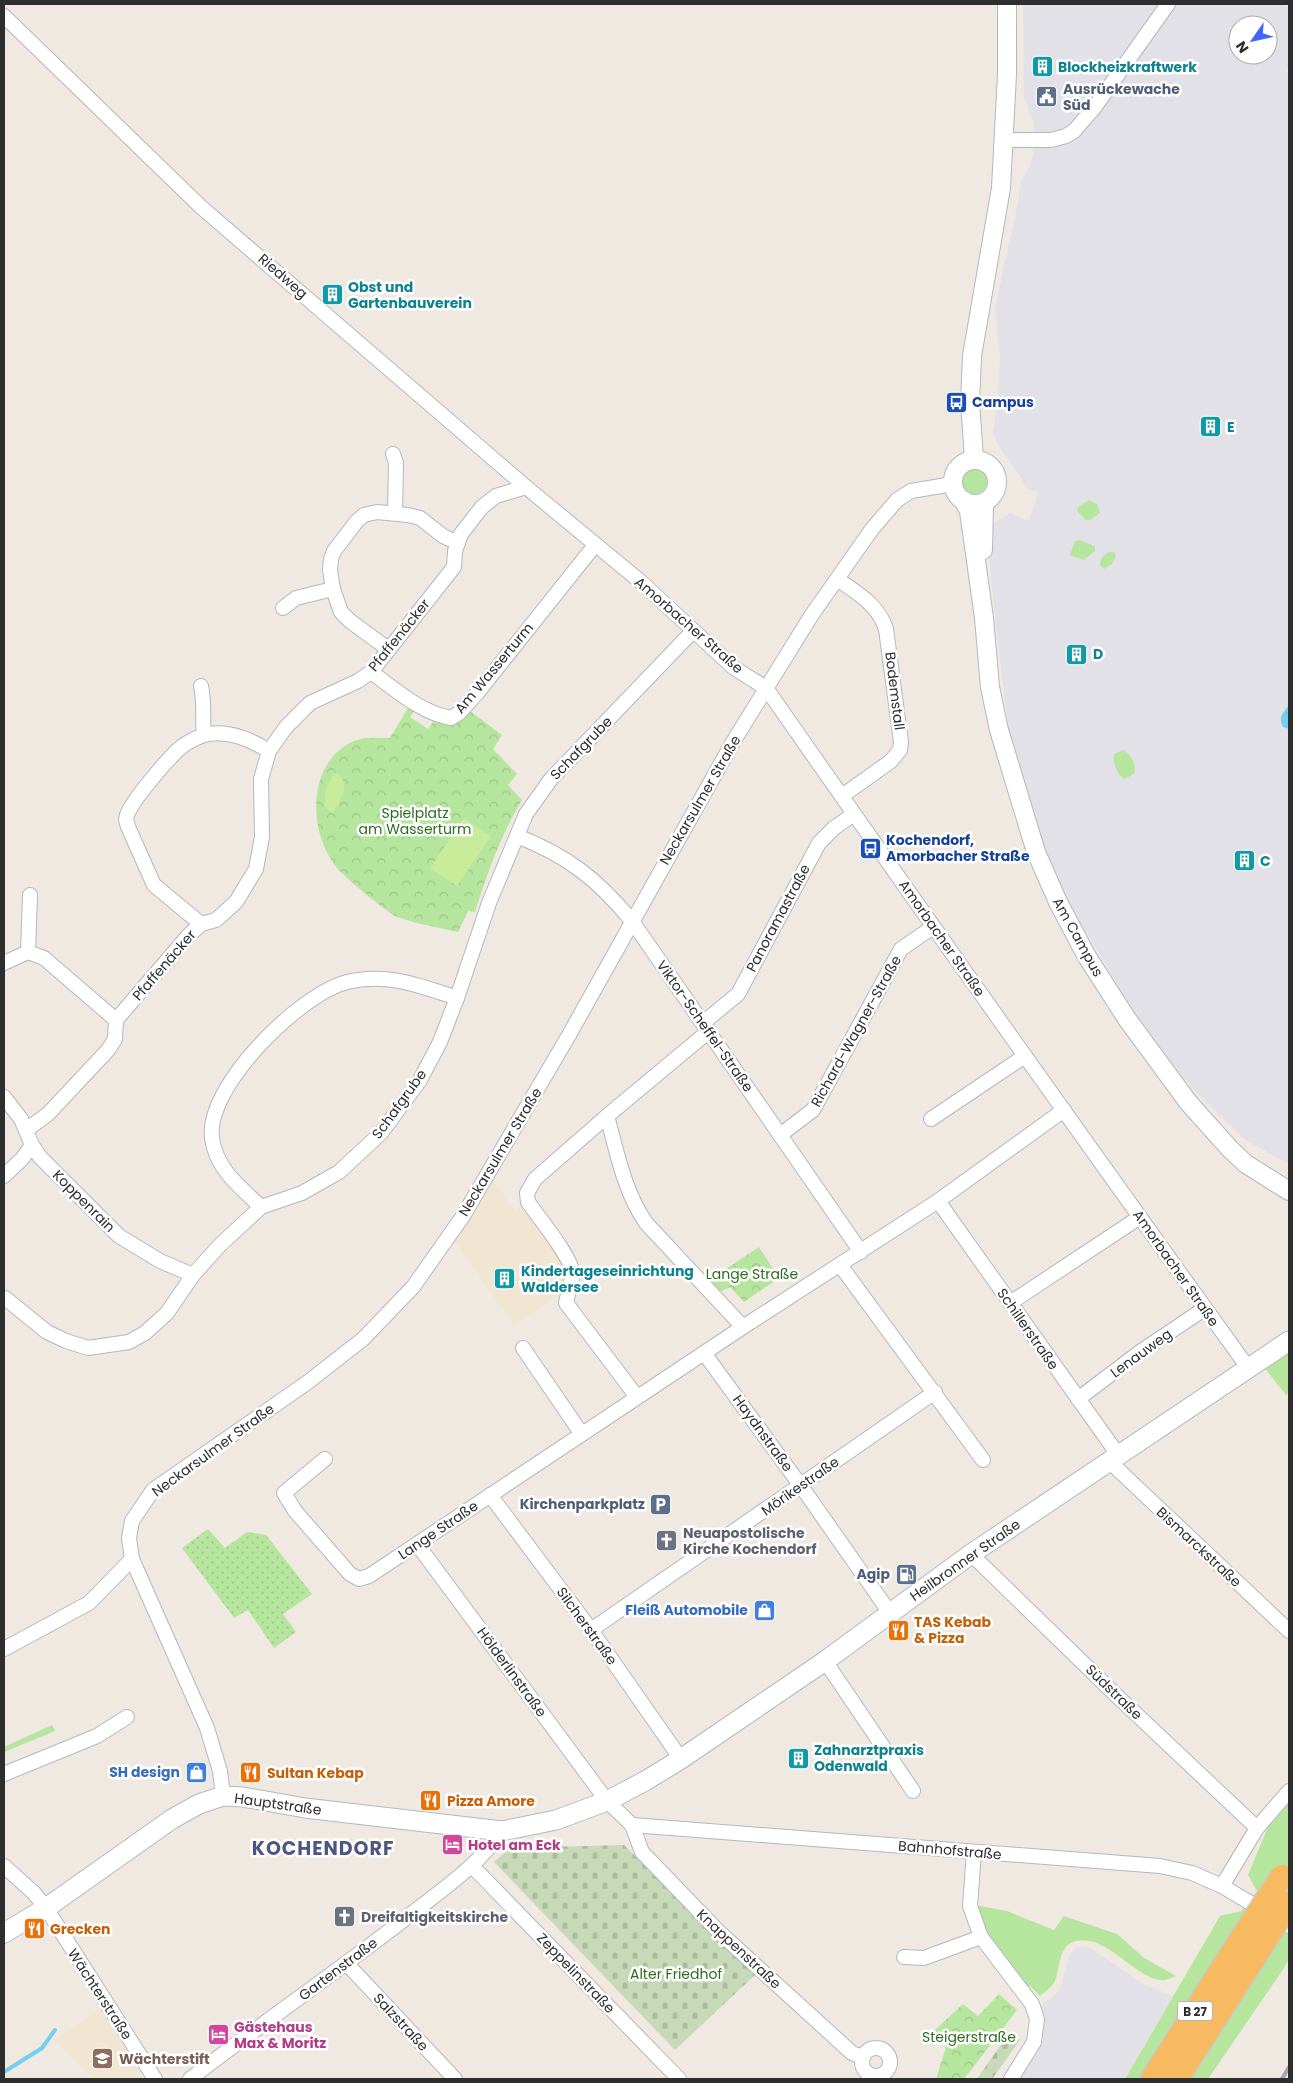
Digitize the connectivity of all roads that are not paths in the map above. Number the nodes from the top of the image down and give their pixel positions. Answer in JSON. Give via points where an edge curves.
{"nodes":[{"id":1,"x":1007,"y":4,"type":"edge"},
{"id":2,"x":1168,"y":4,"type":"edge"},
{"id":3,"x":4,"y":16,"type":"edge"},
{"id":4,"x":1004,"y":140,"type":"junction"},
{"id":5,"x":393,"y":454,"type":"dead end"},
{"id":6,"x":974,"y":459,"type":"junction"},
{"id":7,"x":953,"y":484,"type":"junction"},
{"id":8,"x":526,"y":487,"type":"junction"},
{"id":9,"x":963,"y":500,"type":"junction"},
{"id":10,"x":984,"y":503,"type":"junction"},
{"id":11,"x":394,"y":513,"type":"junction"},
{"id":12,"x":458,"y":543,"type":"junction"},
{"id":13,"x":595,"y":545,"type":"junction"},
{"id":14,"x":837,"y":578,"type":"junction"},
{"id":15,"x":333,"y":589,"type":"junction"},
{"id":16,"x":283,"y":608,"type":"dead end"},
{"id":17,"x":984,"y":618,"type":"junction"},
{"id":18,"x":693,"y":631,"type":"junction"},
{"id":19,"x":388,"y":649,"type":"junction"},
{"id":20,"x":371,"y":672,"type":"junction"},
{"id":21,"x":201,"y":686,"type":"dead end"},
{"id":22,"x":766,"y":688,"type":"junction"},
{"id":23,"x":204,"y":736,"type":"junction"},
{"id":24,"x":269,"y":751,"type":"junction"},
{"id":25,"x":842,"y":796,"type":"junction"},
{"id":26,"x":854,"y":814,"type":"junction"},
{"id":27,"x":516,"y":836,"type":"junction"},
{"id":28,"x":30,"y":895,"type":"dead end"},
{"id":29,"x":632,"y":921,"type":"junction"},
{"id":30,"x":200,"y":924,"type":"junction"},
{"id":31,"x":933,"y":927,"type":"junction"},
{"id":32,"x":28,"y":952,"type":"junction"},
{"id":33,"x":4,"y":963,"type":"edge"},
{"id":34,"x":458,"y":998,"type":"junction"},
{"id":35,"x":116,"y":1020,"type":"junction"},
{"id":36,"x":706,"y":1027,"type":"junction"},
{"id":37,"x":1025,"y":1056,"type":"junction"},
{"id":38,"x":4,"y":1097,"type":"edge"},
{"id":39,"x":1064,"y":1110,"type":"junction"},
{"id":40,"x":607,"y":1116,"type":"junction"},
{"id":41,"x":931,"y":1119,"type":"dead end"},
{"id":42,"x":26,"y":1130,"type":"junction"},
{"id":43,"x":780,"y":1135,"type":"junction"},
{"id":44,"x":32,"y":1145,"type":"junction"},
{"id":45,"x":4,"y":1176,"type":"edge"},
{"id":46,"x":1289,"y":1191,"type":"edge"},
{"id":47,"x":938,"y":1201,"type":"junction"},
{"id":48,"x":261,"y":1207,"type":"junction"},
{"id":49,"x":1140,"y":1217,"type":"junction"},
{"id":50,"x":861,"y":1252,"type":"junction"},
{"id":51,"x":840,"y":1265,"type":"junction"},
{"id":52,"x":193,"y":1274,"type":"junction"},
{"id":53,"x":5,"y":1298,"type":"edge"},
{"id":54,"x":1010,"y":1303,"type":"junction"},
{"id":55,"x":1204,"y":1309,"type":"junction"},
{"id":56,"x":743,"y":1327,"type":"junction"},
{"id":57,"x":1289,"y":1341,"type":"edge"},
{"id":58,"x":523,"y":1348,"type":"dead end"},
{"id":59,"x":704,"y":1353,"type":"junction"},
{"id":60,"x":1249,"y":1369,"type":"junction"},
{"id":61,"x":935,"y":1392,"type":"junction"},
{"id":62,"x":637,"y":1397,"type":"junction"},
{"id":63,"x":1078,"y":1399,"type":"junction"},
{"id":64,"x":581,"y":1433,"type":"junction"},
{"id":65,"x":325,"y":1459,"type":"dead end"},
{"id":66,"x":1114,"y":1459,"type":"junction"},
{"id":67,"x":983,"y":1460,"type":"dead end"},
{"id":68,"x":801,"y":1486,"type":"junction"},
{"id":69,"x":490,"y":1495,"type":"junction"},
{"id":70,"x":417,"y":1544,"type":"junction"},
{"id":71,"x":971,"y":1554,"type":"junction"},
{"id":72,"x":132,"y":1559,"type":"junction"},
{"id":73,"x":890,"y":1613,"type":"junction"},
{"id":74,"x":591,"y":1630,"type":"junction"},
{"id":75,"x":1289,"y":1631,"type":"edge"},
{"id":76,"x":4,"y":1649,"type":"edge"},
{"id":77,"x":825,"y":1661,"type":"junction"},
{"id":78,"x":127,"y":1717,"type":"dead end"},
{"id":79,"x":681,"y":1759,"type":"junction"},
{"id":80,"x":4,"y":1774,"type":"edge"},
{"id":81,"x":913,"y":1791,"type":"dead end"},
{"id":82,"x":1289,"y":1791,"type":"edge"},
{"id":83,"x":223,"y":1796,"type":"junction"},
{"id":84,"x":607,"y":1801,"type":"junction"},
{"id":85,"x":632,"y":1825,"type":"junction"},
{"id":86,"x":1257,"y":1828,"type":"junction"},
{"id":87,"x":502,"y":1831,"type":"junction"},
{"id":88,"x":974,"y":1852,"type":"junction"},
{"id":89,"x":4,"y":1866,"type":"edge"},
{"id":90,"x":472,"y":1866,"type":"junction"},
{"id":91,"x":1286,"y":1871,"type":"edge"},
{"id":92,"x":1222,"y":1886,"type":"junction"},
{"id":93,"x":1289,"y":1903,"type":"edge"},
{"id":94,"x":46,"y":1908,"type":"junction"},
{"id":95,"x":1289,"y":1926,"type":"edge"},
{"id":96,"x":4,"y":1933,"type":"edge"},
{"id":97,"x":981,"y":1937,"type":"junction"},
{"id":98,"x":1246,"y":1950,"type":"junction"},
{"id":99,"x":904,"y":1957,"type":"dead end"},
{"id":100,"x":347,"y":1964,"type":"junction"},
{"id":101,"x":863,"y":2057,"type":"dead end"},
{"id":102,"x":155,"y":2079,"type":"edge"},
{"id":103,"x":190,"y":2079,"type":"edge"},
{"id":104,"x":455,"y":2079,"type":"edge"},
{"id":105,"x":679,"y":2079,"type":"edge"},
{"id":106,"x":1011,"y":2079,"type":"edge"},
{"id":107,"x":1152,"y":2079,"type":"edge"},
{"id":108,"x":1176,"y":2079,"type":"edge"}],
"edges":[{"from":1,"to":4,"type":"street"},
{"from":2,"to":4,"type":"street","via":[[1074,132],[1051,140]]},
{"from":3,"to":8,"type":"street","name":"Riedweg","via":[[201,207]]},
{"from":4,"to":6,"type":"street","via":[[1000,196],[972,356],[970,402]]},
{"from":5,"to":11,"type":"street","via":[[396,463]]},
{"from":6,"to":7,"type":"street","via":[[960,465],[954,474]]},
{"from":6,"to":10,"type":"street","via":[[990,465],[997,475],[995,492]]},
{"from":7,"to":9,"type":"street"},
{"from":7,"to":14,"type":"street","name":"Neckarsulmer Straße","via":[[911,491],[897,500]]},
{"from":8,"to":12,"type":"street","name":"Pfaffenäcker","via":[[496,496],[482,508],[461,534]]},
{"from":8,"to":13,"type":"street","name":"Riedweg"},
{"from":9,"to":10,"type":"street"},
{"from":9,"to":17,"type":"street","name":"Am Campus","via":[[969,511]]},
{"from":10,"to":17,"type":"street","name":"Am Campus"},
{"from":11,"to":12,"type":"street","via":[[420,518]]},
{"from":11,"to":15,"type":"street","via":[[364,514],[357,521],[331,559]]},
{"from":12,"to":19,"type":"street","name":"Pfaffenäcker","via":[[454,567]]},
{"from":13,"to":18,"type":"street","name":"Amorbacher Straße","via":[[641,582]]},
{"from":13,"to":20,"type":"street","name":"Am Wasserturm","via":[[478,692],[451,718],[420,706]]},
{"from":14,"to":22,"type":"street","name":"Neckarsulmer Straße"},
{"from":14,"to":25,"type":"street","name":"Bodemstall","via":[[882,616],[901,742],[900,750],[891,761]]},
{"from":15,"to":16,"type":"street","via":[[296,598]]},
{"from":15,"to":19,"type":"street","via":[[341,612]]},
{"from":17,"to":46,"type":"street","name":"Am Campus","via":[[990,687],[1012,776],[1042,869],[1086,955],[1127,1019],[1188,1102],[1246,1164]]},
{"from":18,"to":22,"type":"street","name":"Amorbacher Straße","via":[[734,668]]},
{"from":18,"to":27,"type":"street","name":"Schafgrube","via":[[551,779],[526,814]]},
{"from":19,"to":20,"type":"street","name":"Pfaffenäcker"},
{"from":20,"to":24,"type":"street","name":"Pfaffenäcker","via":[[310,703],[286,727]]},
{"from":21,"to":23,"type":"street","via":[[205,701]]},
{"from":22,"to":25,"type":"street","name":"Amorbacher Straße"},
{"from":22,"to":29,"type":"street","name":"Neckarsulmer Straße"},
{"from":23,"to":24,"type":"street","via":[[232,734],[253,740]]},
{"from":23,"to":30,"type":"street","via":[[179,750],[138,797],[126,820],[154,885]]},
{"from":24,"to":30,"type":"street","name":"Pfaffenäcker","via":[[261,779],[262,837],[256,869],[236,902],[216,920]]},
{"from":25,"to":26,"type":"street","name":"Amorbacher Straße"},
{"from":26,"to":31,"type":"street","name":"Amorbacher Straße"},
{"from":26,"to":36,"type":"street","name":"Panoramastraße","via":[[819,843],[738,994]]},
{"from":27,"to":29,"type":"street","name":"Viktor-Scheffel-Straße","via":[[552,851],[588,875]]},
{"from":27,"to":34,"type":"street","name":"Schafgrube","via":[[489,902]]},
{"from":28,"to":32,"type":"street"},
{"from":29,"to":36,"type":"street","name":"Viktor-Scheffel-Straße"},
{"from":29,"to":72,"type":"street","name":"Neckarsulmer Straße","via":[[468,1209],[413,1287],[364,1339],[153,1490],[132,1521],[129,1538]]},
{"from":30,"to":35,"type":"street","name":"Pfaffenäcker"},
{"from":31,"to":37,"type":"street","name":"Amorbacher Straße"},
{"from":31,"to":43,"type":"street","name":"Richard-Wagner-Straße","via":[[901,949],[813,1110]]},
{"from":32,"to":33,"type":"street"},
{"from":32,"to":35,"type":"street","via":[[44,958]]},
{"from":34,"to":48,"type":"street","name":"Schafgrube","via":[[420,1080],[381,1134],[339,1172],[302,1193]]},
{"from":34,"to":48,"type":"street","via":[[402,981],[376,977],[346,982],[323,993],[269,1034],[242,1064],[216,1106],[211,1136],[217,1158],[228,1175]]},
{"from":35,"to":42,"type":"street","via":[[115,1038],[108,1050],[48,1114]]},
{"from":36,"to":40,"type":"street","name":"Panoramastraße"},
{"from":36,"to":43,"type":"street","name":"Viktor-Scheffel-Straße"},
{"from":37,"to":39,"type":"street","name":"Amorbacher Straße"},
{"from":37,"to":41,"type":"street"},
{"from":38,"to":42,"type":"street","name":"Koppenrain"},
{"from":39,"to":47,"type":"street","name":"Lange Straße"},
{"from":39,"to":49,"type":"street","name":"Amorbacher Straße"},
{"from":40,"to":56,"type":"street","via":[[634,1206]]},
{"from":40,"to":62,"type":"street","name":"Panoramastraße","via":[[535,1179],[527,1193],[528,1202],[570,1264],[574,1276],[566,1304]]},
{"from":42,"to":44,"type":"street","name":"Koppenrain"},
{"from":43,"to":50,"type":"street","name":"Viktor-Scheffel-Straße"},
{"from":44,"to":45,"type":"street"},
{"from":44,"to":52,"type":"street","name":"Koppenrain","via":[[44,1162],[119,1236],[160,1260]]},
{"from":47,"to":50,"type":"street","name":"Lange Straße"},
{"from":47,"to":54,"type":"street","name":"Schillerstraße"},
{"from":48,"to":52,"type":"street","name":"Schafgrube"},
{"from":49,"to":54,"type":"street"},
{"from":49,"to":55,"type":"street","name":"Amorbacher Straße"},
{"from":50,"to":51,"type":"street","name":"Lange Straße"},
{"from":51,"to":56,"type":"street","name":"Lange Straße"},
{"from":51,"to":61,"type":"street"},
{"from":52,"to":53,"type":"street","name":"Schafgrube","via":[[167,1313],[145,1333],[129,1342],[112,1346],[88,1348],[66,1341],[48,1332]]},
{"from":54,"to":63,"type":"street","name":"Schillerstraße"},
{"from":55,"to":60,"type":"street","name":"Amorbacher Straße"},
{"from":55,"to":63,"type":"street","name":"Lenauweg"},
{"from":56,"to":59,"type":"street","name":"Lange Straße"},
{"from":57,"to":60,"type":"main road","name":"Heilbronner Straße"},
{"from":58,"to":64,"type":"street"},
{"from":59,"to":62,"type":"street","name":"Lange Straße"},
{"from":59,"to":68,"type":"street","name":"Haydnstraße"},
{"from":60,"to":66,"type":"main road","name":"Heilbronner Straße"},
{"from":61,"to":67,"type":"street"},
{"from":61,"to":68,"type":"street","name":"Mörikestraße"},
{"from":62,"to":64,"type":"street","name":"Lange Straße"},
{"from":63,"to":66,"type":"street","name":"Schillerstraße"},
{"from":64,"to":69,"type":"street","name":"Lange Straße"},
{"from":65,"to":70,"type":"street","name":"Lange Straße","via":[[284,1493],[350,1574],[359,1579],[369,1576]]},
{"from":66,"to":71,"type":"main road","name":"Heilbronner Straße"},
{"from":66,"to":75,"type":"street","name":"Bismarckstraße"},
{"from":68,"to":73,"type":"street","name":"Haydnstraße"},
{"from":68,"to":74,"type":"street","name":"Mörikestraße"},
{"from":69,"to":70,"type":"street","name":"Lange Straße"},
{"from":69,"to":74,"type":"street","name":"Silcherstraße"},
{"from":70,"to":84,"type":"street","name":"Hölderlinstraße"},
{"from":71,"to":73,"type":"main road","name":"Heilbronner Straße"},
{"from":71,"to":86,"type":"street","name":"Südstraße"},
{"from":72,"to":76,"type":"street","via":[[89,1603]]},
{"from":72,"to":83,"type":"street","name":"Neckarsulmer Straße","via":[[207,1728],[220,1771]]},
{"from":73,"to":77,"type":"main road","name":"Heilbronner Straße"},
{"from":74,"to":79,"type":"street","name":"Silcherstraße"},
{"from":77,"to":79,"type":"main road","name":"Heilbronner Straße"},
{"from":77,"to":81,"type":"street"},
{"from":78,"to":80,"type":"street","via":[[97,1736]]},
{"from":79,"to":84,"type":"main road","name":"Heilbronner Straße"},
{"from":82,"to":86,"type":"street"},
{"from":83,"to":87,"type":"main road","name":"Hauptstraße"},
{"from":83,"to":94,"type":"main road","name":"Hauptstraße","via":[[199,1804],[172,1819]]},
{"from":84,"to":85,"type":"street"},
{"from":84,"to":87,"type":"main road","name":"Heilbronner Straße","via":[[556,1820]]},
{"from":85,"to":88,"type":"street","name":"Bahnhofstraße"},
{"from":85,"to":101,"type":"street","name":"Knappenstraße","via":[[642,1852],[719,1932],[852,2053]]},
{"from":86,"to":92,"type":"street"},
{"from":87,"to":90,"type":"street","name":"Gartenstraße"},
{"from":88,"to":92,"type":"street","name":"Bahnhofstraße","via":[[1160,1866],[1192,1873]]},
{"from":88,"to":97,"type":"street","via":[[970,1906]]},
{"from":89,"to":94,"type":"street","name":"Wächterstraße"},
{"from":90,"to":100,"type":"street","name":"Gartenstraße"},
{"from":90,"to":105,"type":"street","name":"Zeppelinstraße"},
{"from":91,"to":98,"type":"highway","number":"B 27","bridge":true},
{"from":92,"to":95,"type":"street","name":"Bahnhofstraße"},
{"from":93,"to":98,"type":"highway","number":"B 27","bridge":true},
{"from":94,"to":96,"type":"main road","name":"Hauptstraße"},
{"from":94,"to":102,"type":"street","name":"Wächterstraße"},
{"from":97,"to":99,"type":"street","via":[[924,1958]]},
{"from":97,"to":106,"type":"street","via":[[1032,2004],[1037,2019],[1034,2042]]},
{"from":98,"to":107,"type":"highway","number":"B 27"},
{"from":98,"to":108,"type":"highway","number":"B 27"},
{"from":100,"to":103,"type":"street","name":"Gartenstraße"},
{"from":100,"to":104,"type":"street","name":"Salzstraße"}]}
